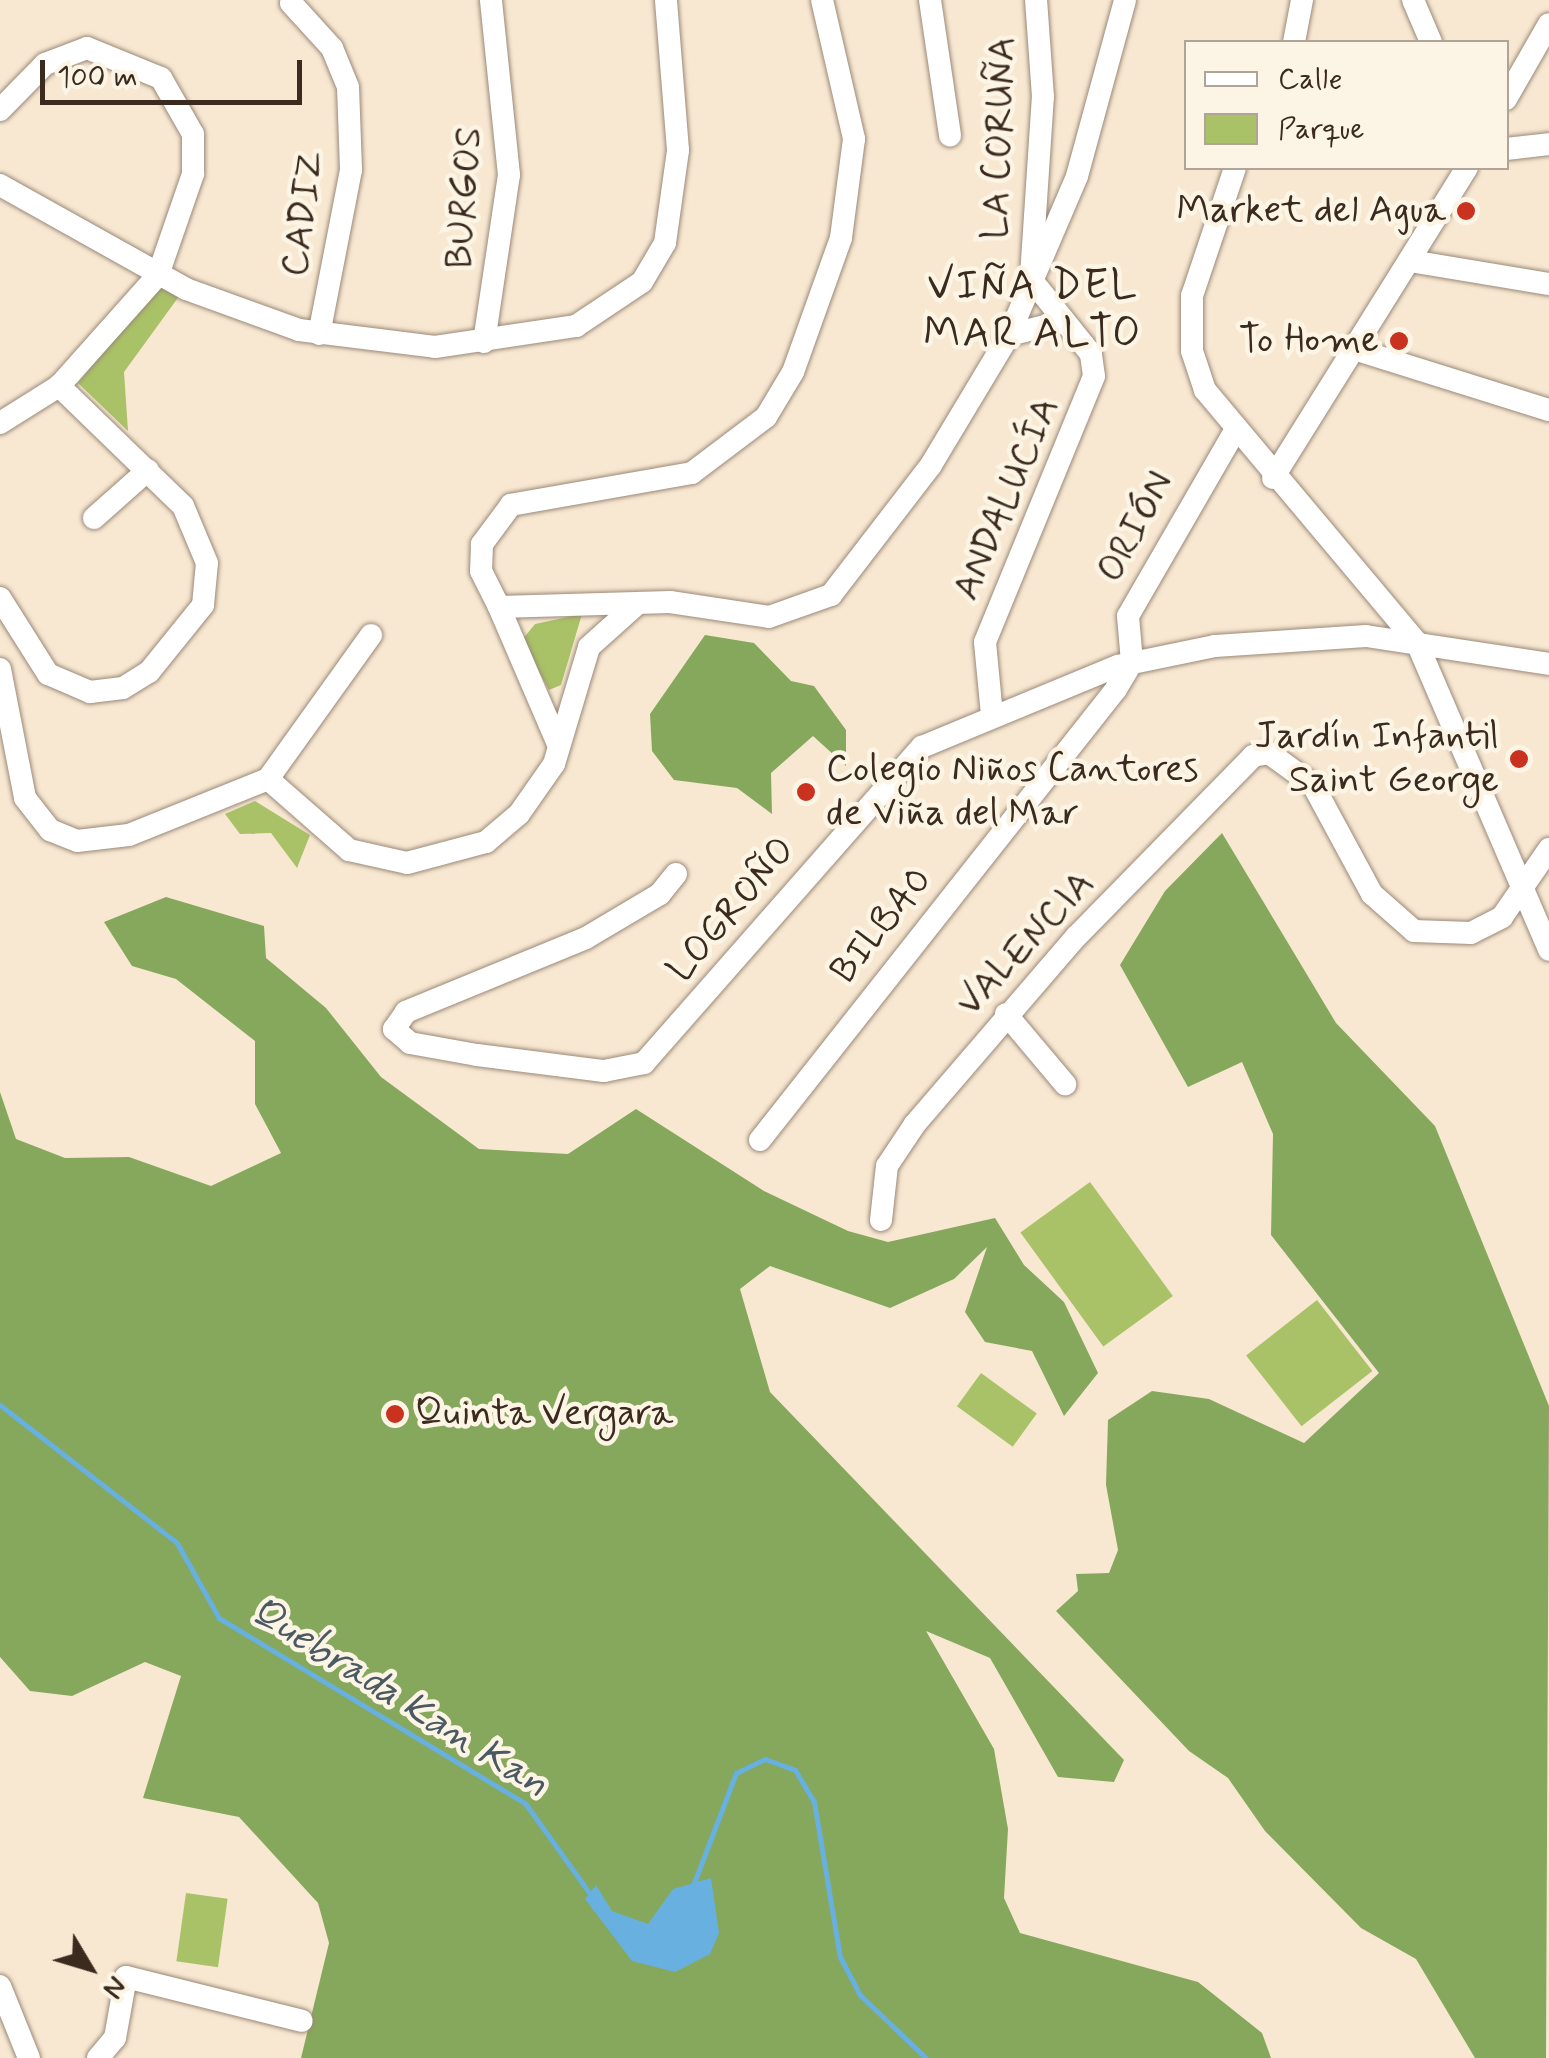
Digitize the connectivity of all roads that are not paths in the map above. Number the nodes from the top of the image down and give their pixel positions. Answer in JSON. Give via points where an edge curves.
{"nodes":[{"id":1,"x":491,"y":0,"type":"edge"},
{"id":2,"x":666,"y":0,"type":"edge"},
{"id":3,"x":822,"y":0,"type":"edge"},
{"id":4,"x":930,"y":0,"type":"edge"},
{"id":5,"x":1036,"y":0,"type":"edge"},
{"id":6,"x":1125,"y":0,"type":"edge"},
{"id":7,"x":1302,"y":0,"type":"edge"},
{"id":8,"x":1413,"y":0,"type":"edge"},
{"id":9,"x":291,"y":3,"type":"dead end"},
{"id":10,"x":1549,"y":24,"type":"edge"},
{"id":11,"x":1294,"y":40,"type":"edge"},
{"id":12,"x":1430,"y":40,"type":"edge"},
{"id":13,"x":1509,"y":95,"type":"edge"},
{"id":14,"x":0,"y":110,"type":"edge"},
{"id":15,"x":950,"y":136,"type":"dead end"},
{"id":16,"x":1549,"y":144,"type":"edge"},
{"id":17,"x":1509,"y":149,"type":"edge"},
{"id":18,"x":1234,"y":170,"type":"edge"},
{"id":19,"x":1466,"y":170,"type":"edge"},
{"id":20,"x":0,"y":185,"type":"edge"},
{"id":21,"x":1410,"y":261,"type":"junction"},
{"id":22,"x":158,"y":275,"type":"junction"},
{"id":23,"x":1031,"y":279,"type":"junction"},
{"id":24,"x":1549,"y":284,"type":"edge"},
{"id":25,"x":1061,"y":322,"type":"junction"},
{"id":26,"x":319,"y":334,"type":"junction"},
{"id":27,"x":1009,"y":335,"type":"junction"},
{"id":28,"x":484,"y":342,"type":"junction"},
{"id":29,"x":1354,"y":349,"type":"junction"},
{"id":30,"x":59,"y":386,"type":"junction"},
{"id":31,"x":1549,"y":410,"type":"edge"},
{"id":32,"x":0,"y":423,"type":"edge"},
{"id":33,"x":1233,"y":434,"type":"junction"},
{"id":34,"x":148,"y":470,"type":"junction"},
{"id":35,"x":1272,"y":478,"type":"junction"},
{"id":36,"x":94,"y":518,"type":"dead end"},
{"id":37,"x":0,"y":598,"type":"edge"},
{"id":38,"x":636,"y":604,"type":"junction"},
{"id":39,"x":592,"y":606,"type":"junction"},
{"id":40,"x":499,"y":607,"type":"junction"},
{"id":41,"x":540,"y":611,"type":"junction"},
{"id":42,"x":599,"y":632,"type":"junction"},
{"id":43,"x":370,"y":635,"type":"dead end"},
{"id":44,"x":511,"y":639,"type":"junction"},
{"id":45,"x":1417,"y":643,"type":"junction"},
{"id":46,"x":1132,"y":662,"type":"junction"},
{"id":47,"x":1549,"y":664,"type":"edge"},
{"id":48,"x":0,"y":669,"type":"edge"},
{"id":49,"x":577,"y":684,"type":"junction"},
{"id":50,"x":544,"y":699,"type":"junction"},
{"id":51,"x":992,"y":714,"type":"junction"},
{"id":52,"x":558,"y":746,"type":"junction"},
{"id":53,"x":268,"y":779,"type":"junction"},
{"id":54,"x":1549,"y":849,"type":"edge"},
{"id":55,"x":676,"y":874,"type":"dead end"},
{"id":56,"x":1522,"y":887,"type":"junction"},
{"id":57,"x":1549,"y":950,"type":"edge"},
{"id":58,"x":1006,"y":1014,"type":"junction"},
{"id":59,"x":1065,"y":1084,"type":"dead end"},
{"id":60,"x":760,"y":1140,"type":"dead end"},
{"id":61,"x":881,"y":1220,"type":"dead end"},
{"id":62,"x":0,"y":1986,"type":"edge"},
{"id":63,"x":302,"y":2021,"type":"dead end"},
{"id":64,"x":29,"y":2058,"type":"edge"},
{"id":65,"x":98,"y":2058,"type":"edge"}],
"edges":[{"from":1,"to":28,"type":"street","name":"BURGOS","via":[[509,175]]},
{"from":2,"to":28,"type":"street","via":[[678,150],[655,265],[620,302],[576,326]]},
{"from":3,"to":40,"type":"street","via":[[854,139],[842,238],[793,372],[766,417],[692,473],[511,505],[482,544],[481,571]]},
{"from":4,"to":15,"type":"street"},
{"from":5,"to":23,"type":"street","name":"LA CORUÑA","via":[[1043,97]]},
{"from":6,"to":23,"type":"street","via":[[1077,176]]},
{"from":7,"to":11,"type":"street"},
{"from":8,"to":12,"type":"street"},
{"from":9,"to":26,"type":"street","name":"CADIZ","via":[[332,48],[348,87],[345,226]]},
{"from":10,"to":13,"type":"street"},
{"from":14,"to":22,"type":"street","via":[[45,64],[87,48],[161,78],[185,108],[193,174]]},
{"from":16,"to":17,"type":"street"},
{"from":18,"to":33,"type":"street","via":[[1192,296],[1192,351]]},
{"from":19,"to":21,"type":"street"},
{"from":20,"to":22,"type":"street"},
{"from":21,"to":24,"type":"street"},
{"from":21,"to":29,"type":"street"},
{"from":22,"to":26,"type":"street"},
{"from":22,"to":30,"type":"street"},
{"from":23,"to":25,"type":"street","name":"ANDALUCÍA"},
{"from":23,"to":27,"type":"street"},
{"from":25,"to":27,"type":"street"},
{"from":25,"to":51,"type":"street","name":"ANDALUCÍA","via":[[1091,354],[1094,376],[985,642]]},
{"from":26,"to":28,"type":"street","via":[[402,346]]},
{"from":27,"to":38,"type":"street","via":[[931,465],[831,595],[769,618]]},
{"from":29,"to":31,"type":"street"},
{"from":29,"to":35,"type":"street"},
{"from":30,"to":32,"type":"street"},
{"from":30,"to":34,"type":"street"},
{"from":33,"to":35,"type":"street"},
{"from":33,"to":46,"type":"street","name":"ORIÓN","via":[[1128,616]]},
{"from":34,"to":36,"type":"street"},
{"from":34,"to":37,"type":"street","via":[[183,506],[207,564],[203,605],[174,651],[123,688],[68,689],[48,674]]},
{"from":35,"to":45,"type":"street"},
{"from":38,"to":39,"type":"street"},
{"from":38,"to":42,"type":"street"},
{"from":39,"to":41,"type":"street"},
{"from":39,"to":42,"type":"street"},
{"from":40,"to":41,"type":"street"},
{"from":40,"to":44,"type":"street"},
{"from":41,"to":44,"type":"street"},
{"from":42,"to":49,"type":"street"},
{"from":43,"to":53,"type":"street"},
{"from":44,"to":50,"type":"street"},
{"from":45,"to":46,"type":"street","name":"LOGROÑO","via":[[1324,638]]},
{"from":45,"to":47,"type":"street","name":"LOGROÑO"},
{"from":45,"to":56,"type":"street"},
{"from":46,"to":51,"type":"street","name":"LOGROÑO"},
{"from":46,"to":60,"type":"street","name":"BILBAO","via":[[1082,739]]},
{"from":48,"to":53,"type":"street","via":[[25,798],[50,830],[77,841],[129,836]]},
{"from":49,"to":50,"type":"street"},
{"from":49,"to":52,"type":"street"},
{"from":50,"to":52,"type":"street"},
{"from":51,"to":55,"type":"street","name":"LOGROÑO","via":[[922,747],[891,777],[644,1063],[604,1070],[497,1057],[410,1043],[394,1030],[406,1012],[586,938],[660,894]]},
{"from":52,"to":53,"type":"street","via":[[518,814],[486,842],[443,859],[393,862],[349,850]]},
{"from":54,"to":56,"type":"street"},
{"from":56,"to":57,"type":"street"},
{"from":56,"to":58,"type":"street","name":"VALENCIA","via":[[1502,917],[1471,933],[1414,931],[1372,894],[1313,784],[1268,752],[1253,756]]},
{"from":58,"to":59,"type":"street"},
{"from":58,"to":61,"type":"street","name":"VALENCIA","via":[[887,1166]]},
{"from":62,"to":64,"type":"street"},
{"from":63,"to":65,"type":"street","via":[[126,1976],[114,2038]]}]}
